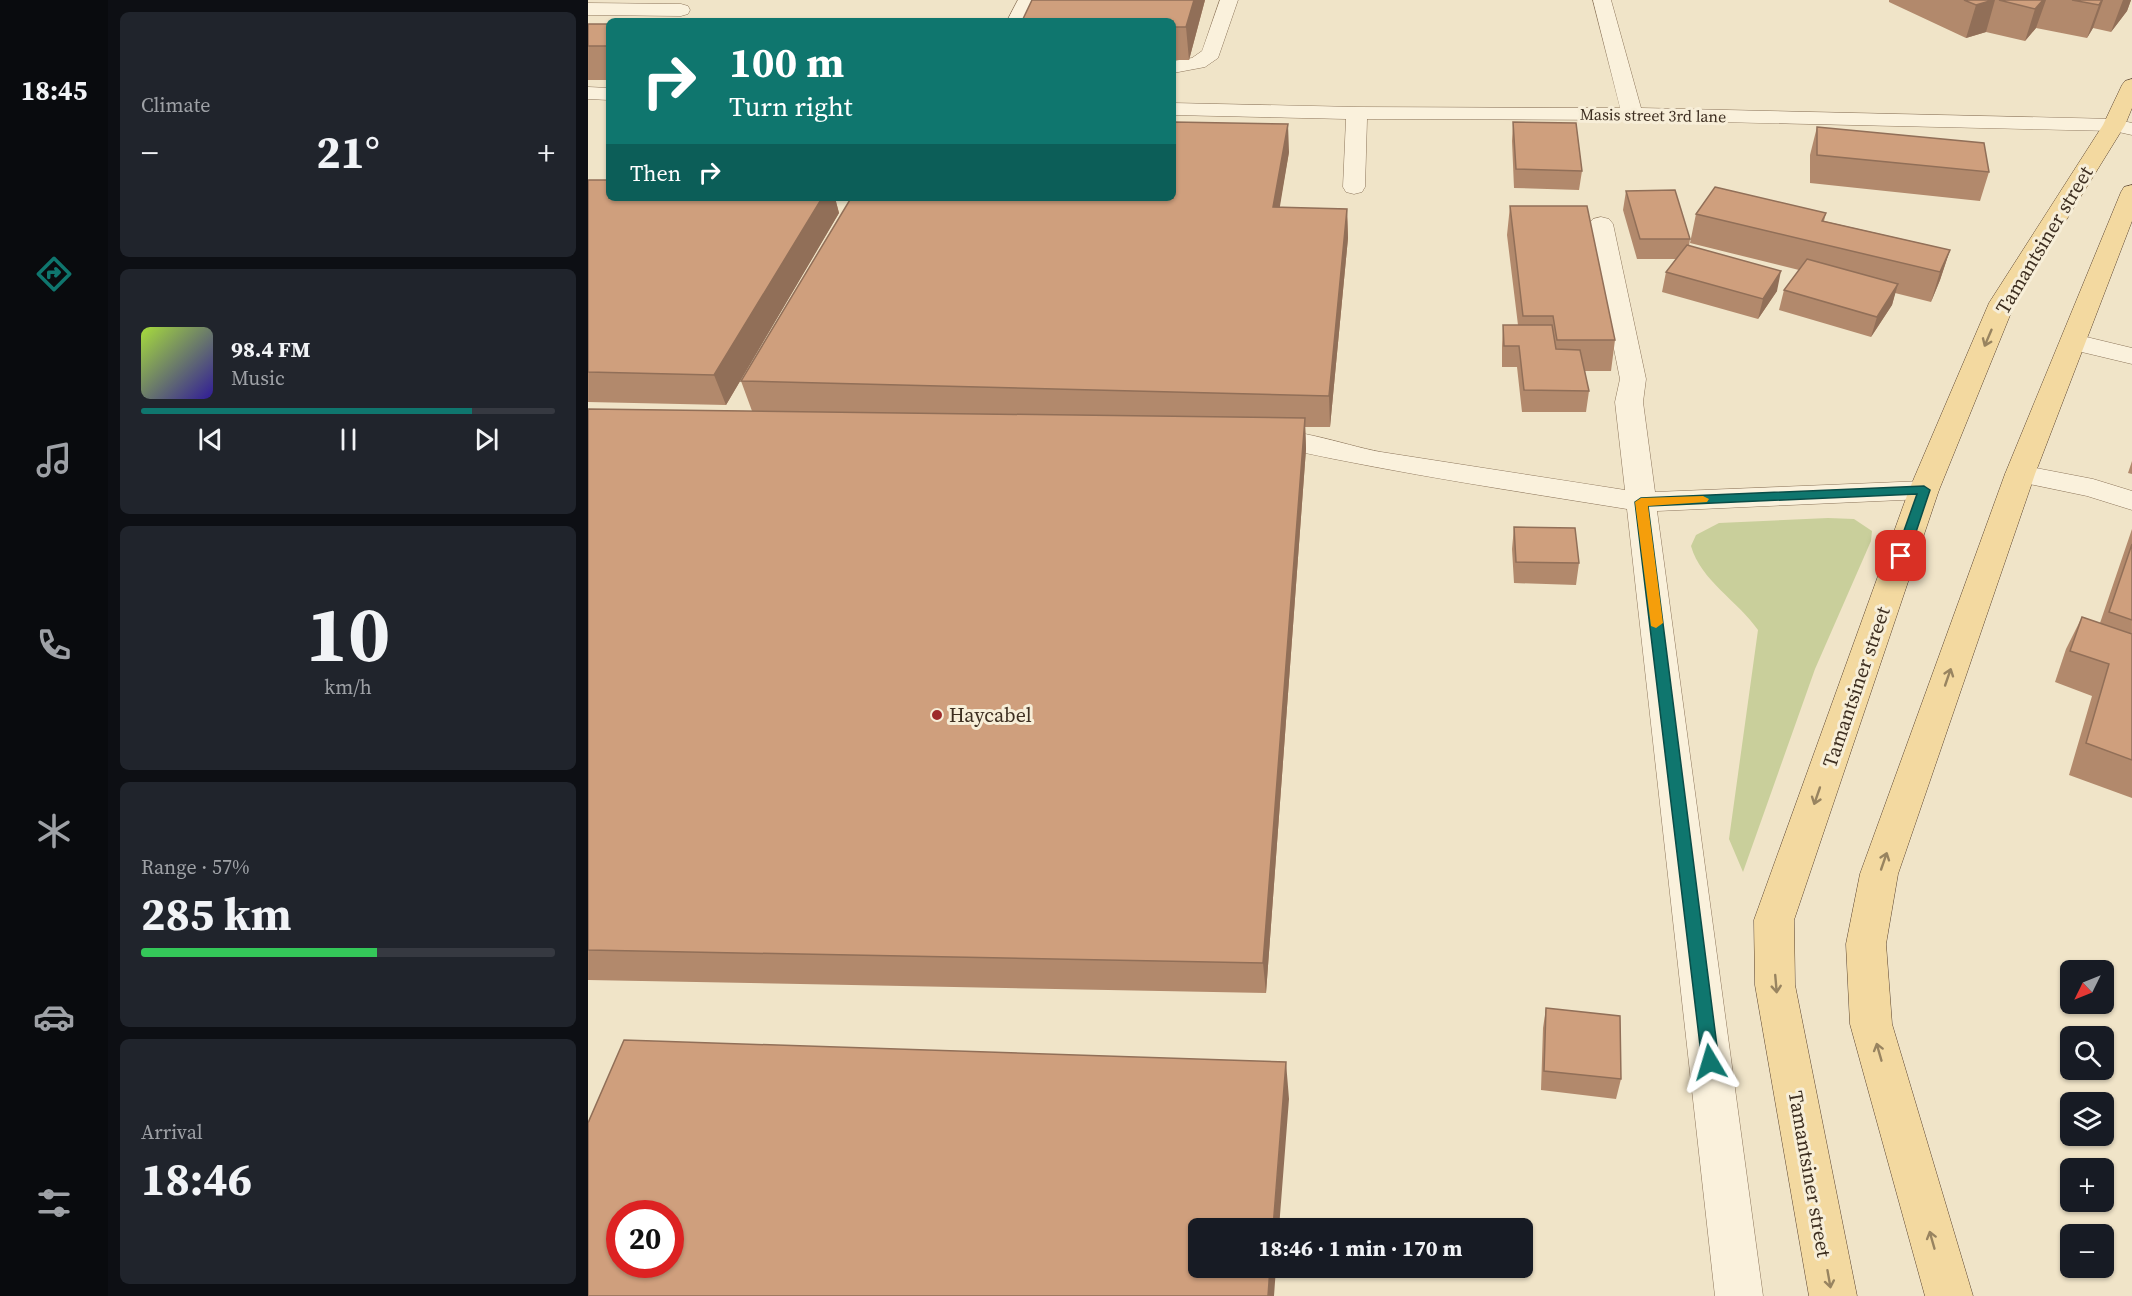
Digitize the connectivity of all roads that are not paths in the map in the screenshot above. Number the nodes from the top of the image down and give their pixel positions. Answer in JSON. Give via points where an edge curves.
{"nodes":[{"id":1,"x":1027,"y":0,"type":"edge"},
{"id":2,"x":1229,"y":0,"type":"edge"},
{"id":3,"x":1602,"y":0,"type":"edge"},
{"id":4,"x":588,"y":9,"type":"edge"},
{"id":5,"x":681,"y":10,"type":"edge"},
{"id":6,"x":1018,"y":18,"type":"edge"},
{"id":7,"x":1176,"y":67,"type":"edge"},
{"id":8,"x":2132,"y":86,"type":"edge"},
{"id":9,"x":588,"y":93,"type":"edge"},
{"id":10,"x":606,"y":94,"type":"edge"},
{"id":11,"x":1176,"y":109,"type":"edge"},
{"id":12,"x":1357,"y":113,"type":"junction"},
{"id":13,"x":1632,"y":114,"type":"junction"},
{"id":14,"x":2123,"y":127,"type":"edge"},
{"id":15,"x":1354,"y":187,"type":"dead end"},
{"id":16,"x":2132,"y":192,"type":"edge"},
{"id":17,"x":1601,"y":224,"type":"dead end"},
{"id":18,"x":2073,"y":342,"type":"junction"},
{"id":19,"x":2132,"y":356,"type":"edge"},
{"id":20,"x":1238,"y":439,"type":"edge"},
{"id":21,"x":2020,"y":474,"type":"junction"},
{"id":22,"x":1924,"y":490,"type":"junction"},
{"id":23,"x":2132,"y":501,"type":"edge"},
{"id":24,"x":1641,"y":502,"type":"junction"},
{"id":25,"x":1739,"y":1296,"type":"edge"},
{"id":26,"x":1833,"y":1296,"type":"edge"},
{"id":27,"x":1949,"y":1296,"type":"edge"}],
"edges":[{"from":1,"to":6,"type":"street"},
{"from":2,"to":7,"type":"street","via":[[1211,54],[1198,63]]},
{"from":3,"to":13,"type":"street"},
{"from":4,"to":5,"type":"street"},
{"from":8,"to":14,"type":"main road","name":"Tamantsiner street"},
{"from":9,"to":10,"type":"street"},
{"from":11,"to":12,"type":"street","name":"Masis street 3rd lane"},
{"from":12,"to":13,"type":"street","name":"Masis street 3rd lane"},
{"from":12,"to":15,"type":"street"},
{"from":13,"to":14,"type":"street","name":"Masis street 3rd lane"},
{"from":14,"to":22,"type":"main road","name":"Tamantsiner street","one_way":true,"via":[[2002,303]]},
{"from":16,"to":18,"type":"main road"},
{"from":17,"to":24,"type":"street","via":[[1633,380],[1629,402]]},
{"from":18,"to":19,"type":"street"},
{"from":18,"to":21,"type":"main road"},
{"from":20,"to":24,"type":"street","via":[[1285,440],[1378,460]]},
{"from":21,"to":23,"type":"street"},
{"from":27,"to":21,"type":"main road","one_way":true,"via":[[1870,1024],[1866,944],[1879,874]]},
{"from":22,"to":24,"type":"street"},
{"from":22,"to":26,"type":"main road","name":"Tamantsiner street","one_way":true,"via":[[1774,921],[1775,985]]},
{"from":24,"to":25,"type":"street"}]}
